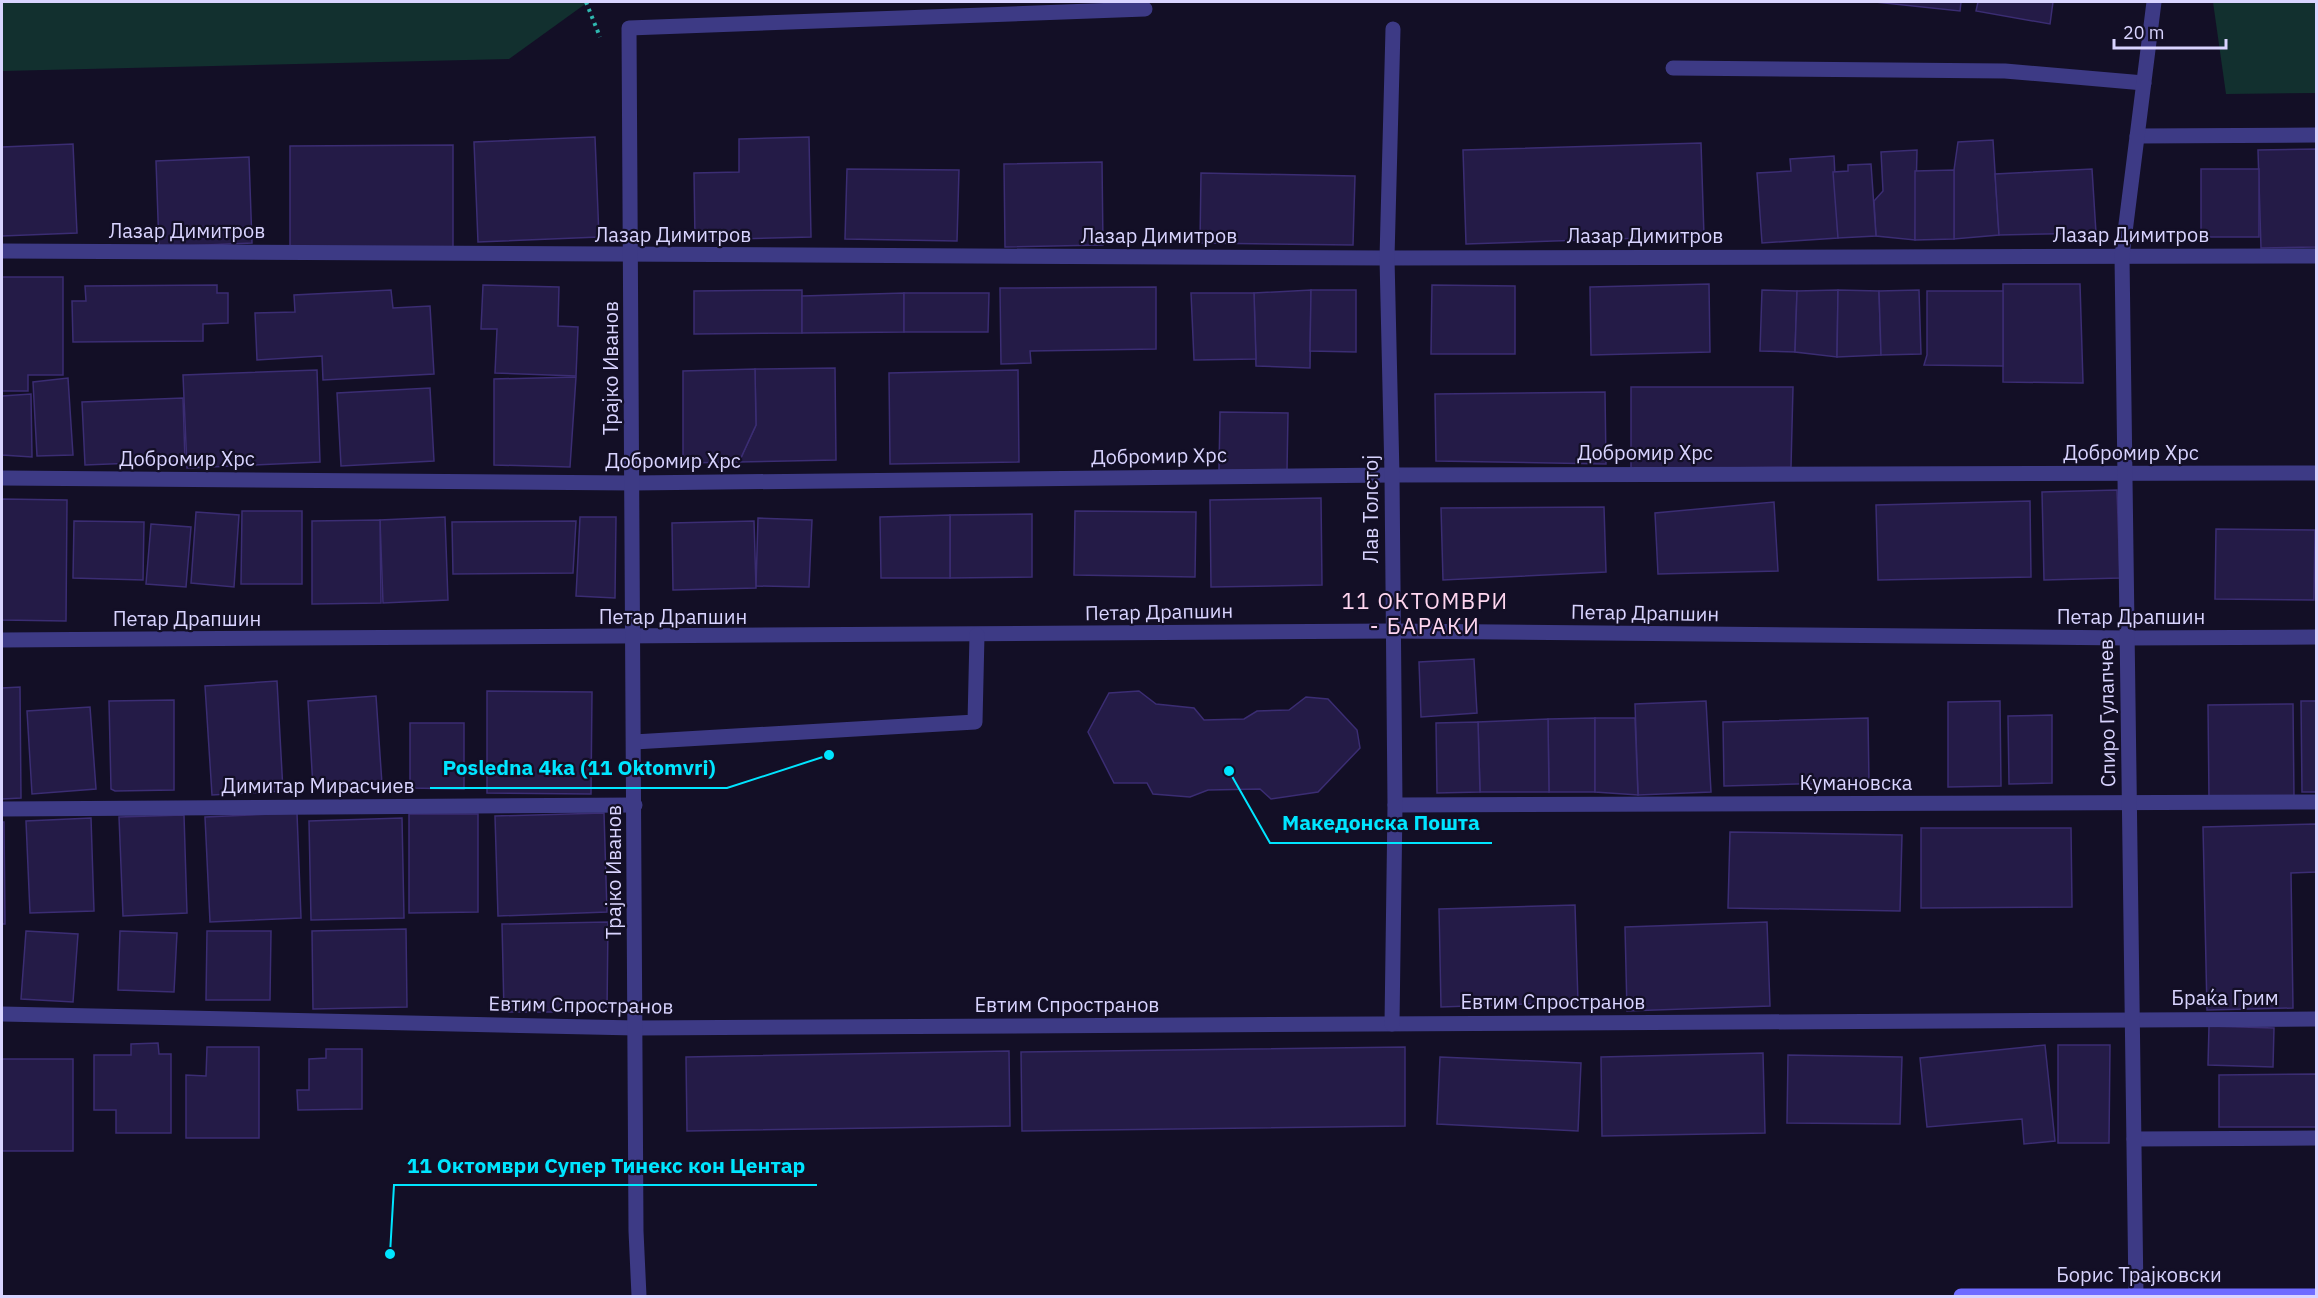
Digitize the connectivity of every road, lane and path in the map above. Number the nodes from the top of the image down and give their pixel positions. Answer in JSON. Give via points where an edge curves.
{"nodes":[{"id":1,"x":2154,"y":2,"type":"edge"},
{"id":2,"x":1145,"y":9,"type":"dead end"},
{"id":3,"x":1393,"y":30,"type":"dead end"},
{"id":4,"x":1673,"y":68,"type":"dead end"},
{"id":5,"x":2144,"y":83,"type":"junction"},
{"id":6,"x":2316,"y":135,"type":"edge"},
{"id":7,"x":2137,"y":136,"type":"junction"},
{"id":8,"x":2,"y":251,"type":"edge"},
{"id":9,"x":631,"y":256,"type":"junction"},
{"id":10,"x":2122,"y":256,"type":"junction"},
{"id":11,"x":2316,"y":256,"type":"edge"},
{"id":12,"x":1387,"y":258,"type":"junction"},
{"id":13,"x":2316,"y":473,"type":"edge"},
{"id":14,"x":2125,"y":474,"type":"junction"},
{"id":15,"x":1392,"y":475,"type":"junction"},
{"id":16,"x":2,"y":478,"type":"edge"},
{"id":17,"x":632,"y":483,"type":"junction"},
{"id":18,"x":1392,"y":631,"type":"junction"},
{"id":19,"x":977,"y":635,"type":"junction"},
{"id":20,"x":2316,"y":637,"type":"edge"},
{"id":21,"x":633,"y":638,"type":"junction"},
{"id":22,"x":2127,"y":638,"type":"junction"},
{"id":23,"x":2,"y":640,"type":"edge"},
{"id":24,"x":634,"y":742,"type":"junction"},
{"id":25,"x":2316,"y":802,"type":"edge"},
{"id":26,"x":2129,"y":803,"type":"junction"},
{"id":27,"x":635,"y":805,"type":"junction"},
{"id":28,"x":1395,"y":805,"type":"junction"},
{"id":29,"x":2,"y":809,"type":"edge"},
{"id":30,"x":2,"y":1014,"type":"edge"},
{"id":31,"x":2133,"y":1019,"type":"junction"},
{"id":32,"x":2316,"y":1019,"type":"edge"},
{"id":33,"x":1392,"y":1024,"type":"junction"},
{"id":34,"x":636,"y":1028,"type":"junction"},
{"id":35,"x":2316,"y":1138,"type":"edge"},
{"id":36,"x":2134,"y":1139,"type":"junction"},
{"id":37,"x":2136,"y":1295,"type":"junction"},
{"id":38,"x":639,"y":1296,"type":"edge"},
{"id":39,"x":1961,"y":1296,"type":"edge"},
{"id":40,"x":2316,"y":1296,"type":"edge"}],
"edges":[{"from":1,"to":5,"type":"street","name":"Спиро Гулапчев"},
{"from":2,"to":9,"type":"street","name":"Трајко Иванов","via":[[629,28]]},
{"from":3,"to":12,"type":"street","name":"Лав Толстој"},
{"from":4,"to":5,"type":"street","via":[[2005,71]]},
{"from":5,"to":7,"type":"street","name":"Спиро Гулапчев"},
{"from":6,"to":7,"type":"street"},
{"from":7,"to":10,"type":"street","name":"Спиро Гулапчев"},
{"from":8,"to":9,"type":"street","name":"Лазар Димитров"},
{"from":9,"to":12,"type":"street","name":"Лазар Димитров"},
{"from":9,"to":17,"type":"street","name":"Трајко Иванов"},
{"from":10,"to":11,"type":"street","name":"Лазар Димитров"},
{"from":10,"to":12,"type":"street","name":"Лазар Димитров"},
{"from":10,"to":14,"type":"street","name":"Спиро Гулапчев"},
{"from":12,"to":15,"type":"street","name":"Лав Толстој"},
{"from":13,"to":14,"type":"street","name":"Добромир Хрс"},
{"from":14,"to":15,"type":"street","name":"Добромир Хрс"},
{"from":14,"to":22,"type":"street","name":"Спиро Гулапчев"},
{"from":15,"to":17,"type":"street","name":"Добромир Хрс"},
{"from":15,"to":18,"type":"street","name":"Лав Толстој"},
{"from":16,"to":17,"type":"street","name":"Добромир Хрс"},
{"from":17,"to":21,"type":"street","name":"Трајко Иванов"},
{"from":18,"to":19,"type":"street","name":"Петар Драпшин"},
{"from":18,"to":22,"type":"street","name":"Петар Драпшин"},
{"from":18,"to":28,"type":"street","name":"Лав Толстој"},
{"from":19,"to":21,"type":"street","name":"Петар Драпшин"},
{"from":19,"to":24,"type":"street","via":[[975,722]]},
{"from":20,"to":22,"type":"street","name":"Петар Драпшин"},
{"from":21,"to":23,"type":"street","name":"Петар Драпшин"},
{"from":21,"to":24,"type":"street","name":"Трајко Иванов"},
{"from":22,"to":26,"type":"street","name":"Спиро Гулапчев"},
{"from":24,"to":27,"type":"street","name":"Трајко Иванов"},
{"from":25,"to":26,"type":"street","name":"Кумановска"},
{"from":26,"to":28,"type":"street","name":"Кумановска"},
{"from":26,"to":31,"type":"street","name":"Спиро Гулапчев"},
{"from":27,"to":29,"type":"street","name":"Димитар Мирасчиев"},
{"from":27,"to":34,"type":"street","name":"Трајко Иванов"},
{"from":28,"to":33,"type":"street","name":"Лав Толстој"},
{"from":30,"to":34,"type":"street","name":"Евтим Спространов"},
{"from":31,"to":32,"type":"street","name":"Браќа Грим"},
{"from":31,"to":33,"type":"street","name":"Евтим Спространов"},
{"from":31,"to":36,"type":"street","name":"Спиро Гулапчев"},
{"from":33,"to":34,"type":"street","name":"Евтим Спространов"},
{"from":34,"to":38,"type":"street","name":"Трајко Иванов"},
{"from":35,"to":36,"type":"street"},
{"from":36,"to":37,"type":"street","name":"Спиро Гулапчев"},
{"from":37,"to":39,"type":"street","name":"Борис Трајковски"},
{"from":37,"to":40,"type":"street","name":"Борис Трајковски"}]}
